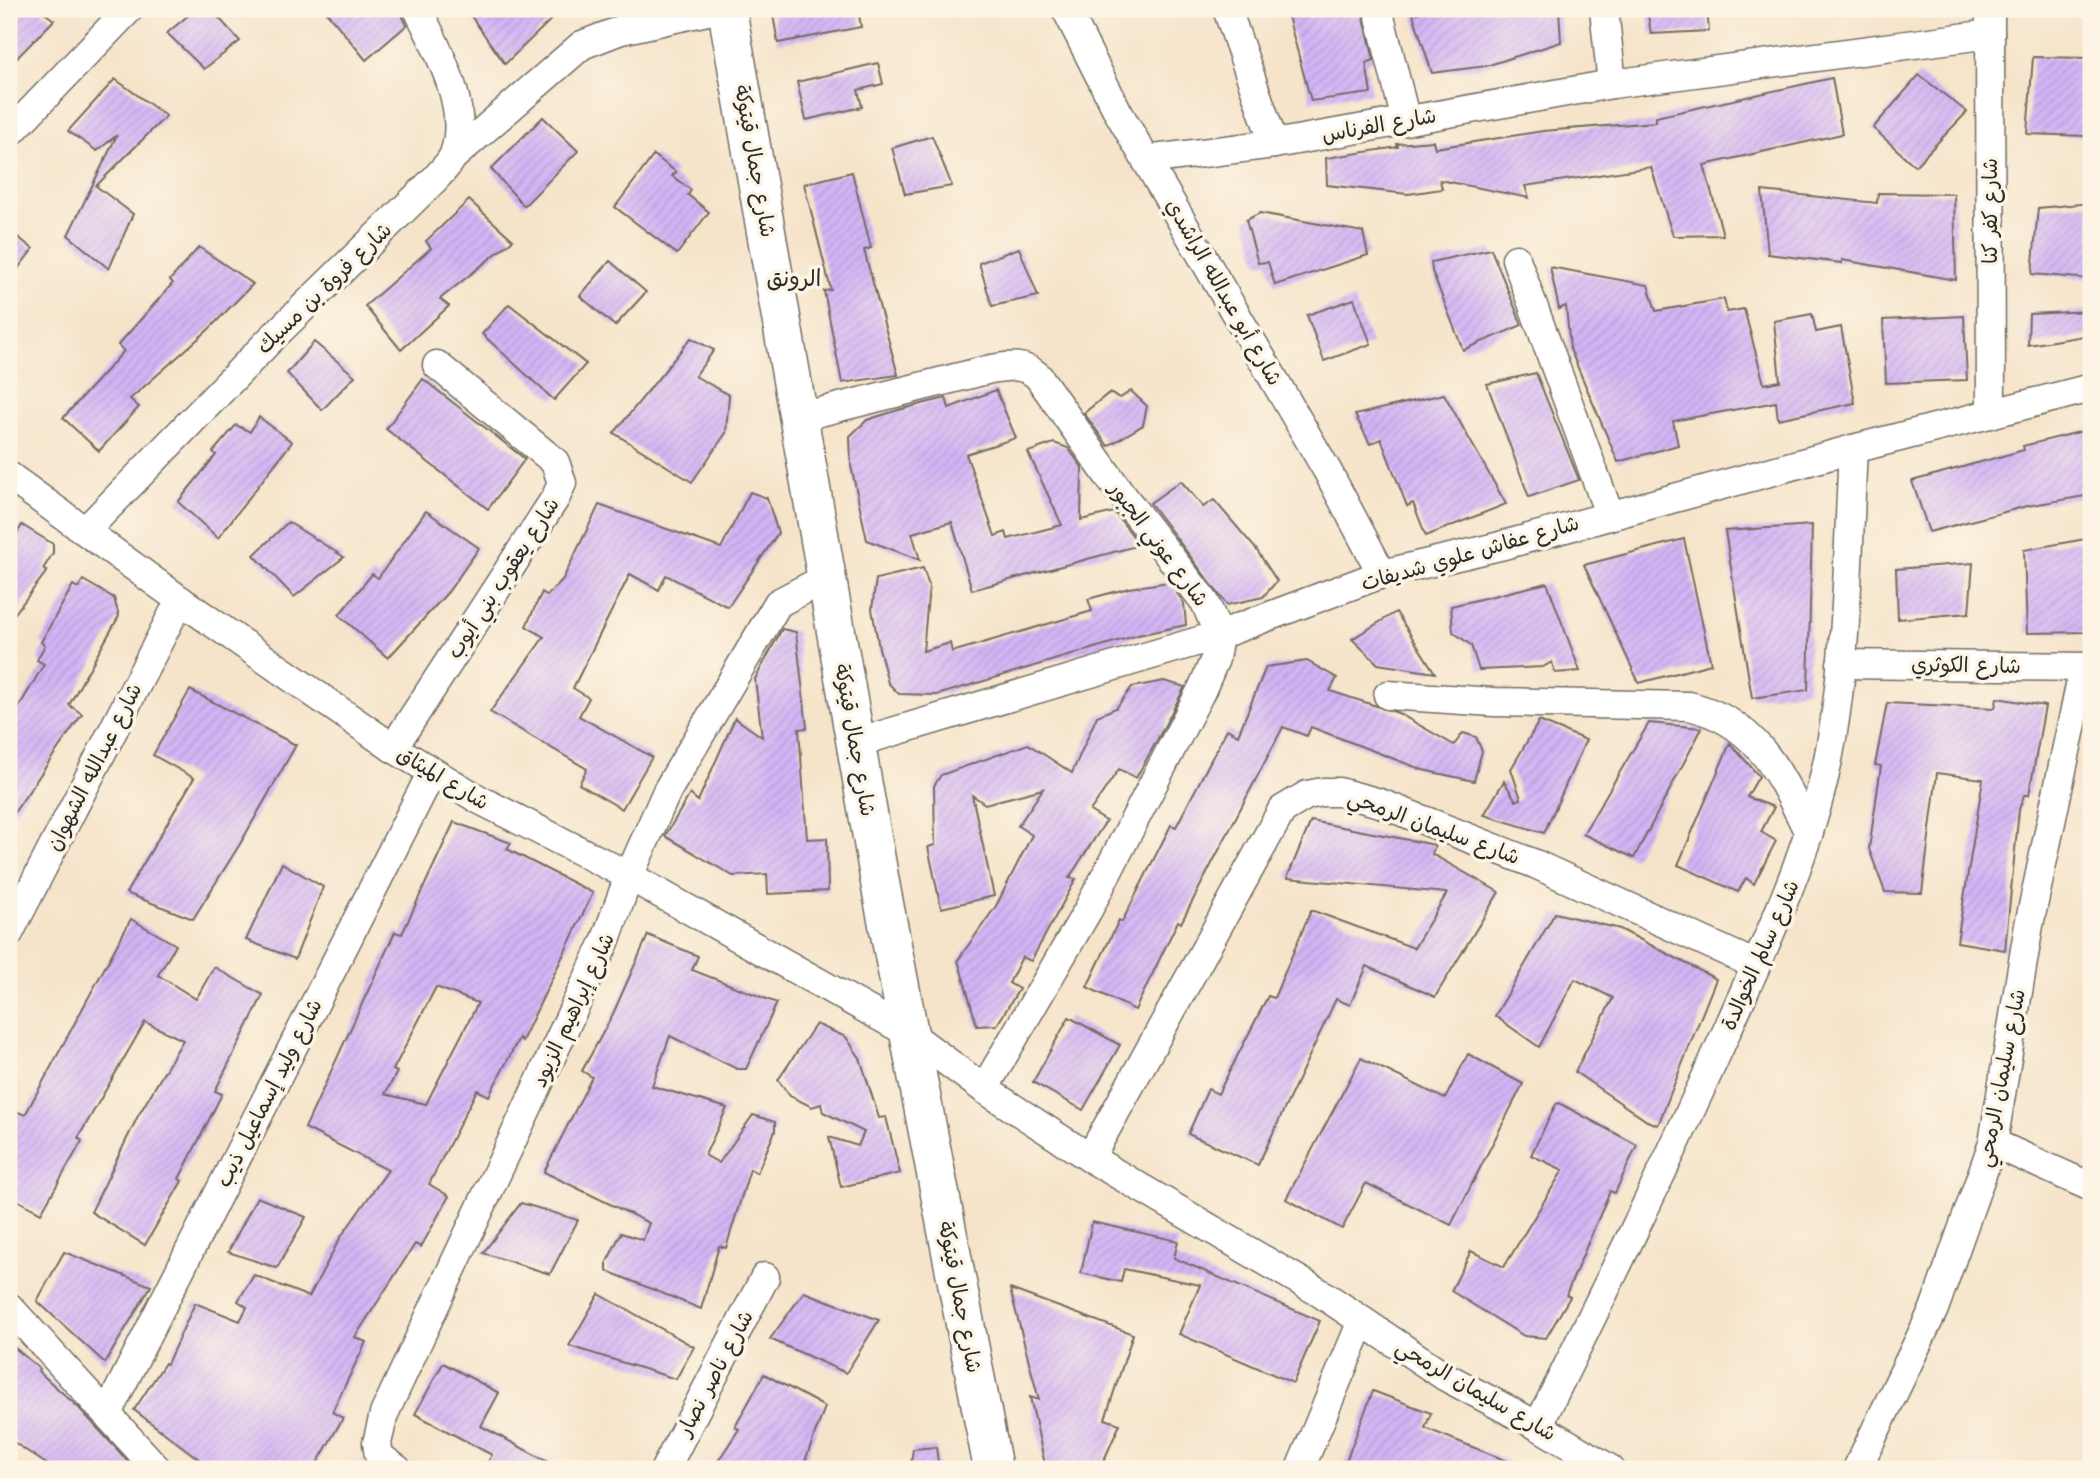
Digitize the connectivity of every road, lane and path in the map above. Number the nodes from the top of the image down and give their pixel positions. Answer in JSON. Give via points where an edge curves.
{"nodes":[{"id":1,"x":129,"y":9,"type":"edge"},
{"id":2,"x":418,"y":9,"type":"edge"},
{"id":3,"x":716,"y":9,"type":"edge"},
{"id":4,"x":727,"y":9,"type":"edge"},
{"id":5,"x":1066,"y":9,"type":"edge"},
{"id":6,"x":1227,"y":9,"type":"edge"},
{"id":7,"x":1378,"y":9,"type":"edge"},
{"id":8,"x":1604,"y":9,"type":"edge"},
{"id":9,"x":1990,"y":21,"type":"edge"},
{"id":10,"x":1612,"y":84,"type":"junction"},
{"id":11,"x":1405,"y":121,"type":"junction"},
{"id":12,"x":9,"y":134,"type":"edge"},
{"id":13,"x":1274,"y":144,"type":"junction"},
{"id":14,"x":454,"y":156,"type":"junction"},
{"id":15,"x":1146,"y":160,"type":"junction"},
{"id":16,"x":1516,"y":259,"type":"dead end"},
{"id":17,"x":437,"y":365,"type":"dead end"},
{"id":18,"x":2091,"y":388,"type":"edge"},
{"id":19,"x":1991,"y":414,"type":"junction"},
{"id":20,"x":800,"y":417,"type":"junction"},
{"id":21,"x":1853,"y":449,"type":"junction"},
{"id":22,"x":10,"y":481,"type":"edge"},
{"id":23,"x":1609,"y":514,"type":"junction"},
{"id":24,"x":86,"y":531,"type":"junction"},
{"id":25,"x":1382,"y":574,"type":"junction"},
{"id":26,"x":826,"y":578,"type":"junction"},
{"id":27,"x":180,"y":600,"type":"junction"},
{"id":28,"x":1219,"y":635,"type":"junction"},
{"id":29,"x":1841,"y":664,"type":"junction"},
{"id":30,"x":2087,"y":667,"type":"edge"},
{"id":31,"x":1388,"y":695,"type":"dead end"},
{"id":32,"x":855,"y":743,"type":"junction"},
{"id":33,"x":393,"y":748,"type":"junction"},
{"id":34,"x":432,"y":772,"type":"junction"},
{"id":35,"x":1809,"y":833,"type":"junction"},
{"id":36,"x":629,"y":876,"type":"junction"},
{"id":37,"x":9,"y":933,"type":"edge"},
{"id":38,"x":1756,"y":965,"type":"junction"},
{"id":39,"x":907,"y":1032,"type":"junction"},
{"id":40,"x":984,"y":1089,"type":"junction"},
{"id":41,"x":1993,"y":1143,"type":"junction"},
{"id":42,"x":1090,"y":1158,"type":"junction"},
{"id":43,"x":2091,"y":1187,"type":"edge"},
{"id":44,"x":765,"y":1277,"type":"dead end"},
{"id":45,"x":9,"y":1307,"type":"edge"},
{"id":46,"x":1362,"y":1321,"type":"junction"},
{"id":47,"x":107,"y":1414,"type":"junction"},
{"id":48,"x":1538,"y":1426,"type":"junction"},
{"id":49,"x":157,"y":1469,"type":"edge"},
{"id":50,"x":397,"y":1469,"type":"edge"},
{"id":51,"x":665,"y":1469,"type":"edge"},
{"id":52,"x":993,"y":1469,"type":"edge"},
{"id":53,"x":1300,"y":1469,"type":"edge"},
{"id":54,"x":1610,"y":1469,"type":"edge"},
{"id":55,"x":1857,"y":1469,"type":"edge"}],
"edges":[{"from":1,"to":12,"type":"street"},
{"from":2,"to":14,"type":"street","via":[[455,101]]},
{"from":3,"to":14,"type":"street","name":"شارع فروة بن مسيك","via":[[621,30],[582,45]]},
{"from":4,"to":20,"type":"street","name":"شارع جمال قيتوكة"},
{"from":5,"to":15,"type":"street","name":"شارع أبو عبدالله الراشدي"},
{"from":6,"to":13,"type":"street"},
{"from":7,"to":11,"type":"street"},
{"from":8,"to":10,"type":"street"},
{"from":9,"to":10,"type":"street","name":"شارع الفرناس"},
{"from":9,"to":19,"type":"street","name":"شارع كفر كنا"},
{"from":10,"to":11,"type":"street","name":"شارع الفرناس"},
{"from":11,"to":13,"type":"street","name":"شارع الفرناس"},
{"from":13,"to":15,"type":"street","name":"شارع الفرناس"},
{"from":14,"to":24,"type":"street","name":"شارع فروة بن مسيك"},
{"from":15,"to":25,"type":"street","name":"شارع أبو عبدالله الراشدي","via":[[1328,472]]},
{"from":16,"to":23,"type":"street"},
{"from":17,"to":33,"type":"street","name":"شارع يعقوب بني أيوب","via":[[555,462],[562,483]]},
{"from":18,"to":19,"type":"street","name":"شارع عفاش علوي شديفات"},
{"from":19,"to":21,"type":"street","name":"شارع عفاش علوي شديفات"},
{"from":20,"to":26,"type":"street","name":"شارع جمال قيتوكة"},
{"from":20,"to":28,"type":"street","name":"شارع عوني الجبور","via":[[992,369],[1028,368],[1197,592]]},
{"from":21,"to":23,"type":"street","name":"شارع عفاش علوي شديفات"},
{"from":21,"to":29,"type":"street","name":"شارع سالم الخوالدة"},
{"from":22,"to":24,"type":"street","name":"شارع الميثاق"},
{"from":23,"to":25,"type":"street","name":"شارع عفاش علوي شديفات"},
{"from":24,"to":27,"type":"street","name":"شارع الميثاق"},
{"from":25,"to":28,"type":"street","name":"شارع عفاش علوي شديفات"},
{"from":26,"to":32,"type":"street","name":"شارع جمال قيتوكة"},
{"from":26,"to":36,"type":"street","name":"شارع إبراهيم الزيود","via":[[778,603],[667,791]]},
{"from":27,"to":33,"type":"street","name":"شارع الميثاق"},
{"from":27,"to":37,"type":"street","name":"شارع عبدالله الشهوان"},
{"from":28,"to":32,"type":"street","name":"شارع عفاش علوي شديفات"},
{"from":28,"to":40,"type":"street","via":[[1202,689],[1088,910]]},
{"from":29,"to":30,"type":"street","name":"شارع الكوثري"},
{"from":29,"to":35,"type":"street","name":"شارع سالم الخوالدة","via":[[1832,740]]},
{"from":30,"to":41,"type":"street","name":"شارع سليمان الرمحي","via":[[2029,925]]},
{"from":31,"to":35,"type":"street","via":[[1493,702],[1689,705],[1713,711],[1735,723],[1761,748]]},
{"from":32,"to":39,"type":"street","name":"شارع جمال قيتوكة"},
{"from":33,"to":34,"type":"street","name":"شارع الميثاق"},
{"from":34,"to":36,"type":"street","name":"شارع الميثاق"},
{"from":34,"to":47,"type":"street","name":"شارع وليد إسماعيل ذيب"},
{"from":35,"to":38,"type":"street","name":"شارع سالم الخوالدة","via":[[1790,892]]},
{"from":36,"to":39,"type":"street","name":"شارع الميثاق"},
{"from":36,"to":50,"type":"street","name":"شارع إبراهيم الزيود","via":[[605,942],[384,1414],[377,1443],[379,1456]]},
{"from":38,"to":42,"type":"street","name":"شارع سليمان الرمحي","via":[[1535,864],[1380,803],[1339,792],[1307,795],[1282,810]]},
{"from":38,"to":48,"type":"street","name":"شارع سالم الخوالدة"},
{"from":39,"to":40,"type":"street","name":"شارع سليمان الرمحي"},
{"from":39,"to":52,"type":"street","name":"شارع جمال قيتوكة"},
{"from":40,"to":42,"type":"street","name":"شارع سليمان الرمحي"},
{"from":41,"to":43,"type":"street"},
{"from":41,"to":55,"type":"street","name":"شارع سليمان الرمحي","via":[[1934,1309]]},
{"from":42,"to":46,"type":"street","name":"شارع سليمان الرمحي"},
{"from":44,"to":51,"type":"street","name":"شارع ناصر نصار"},
{"from":45,"to":47,"type":"street"},
{"from":46,"to":48,"type":"street","name":"شارع سليمان الرمحي","via":[[1446,1377]]},
{"from":46,"to":53,"type":"street"},
{"from":47,"to":49,"type":"street"},
{"from":48,"to":54,"type":"street","name":"شارع سليمان الرمحي"}]}
